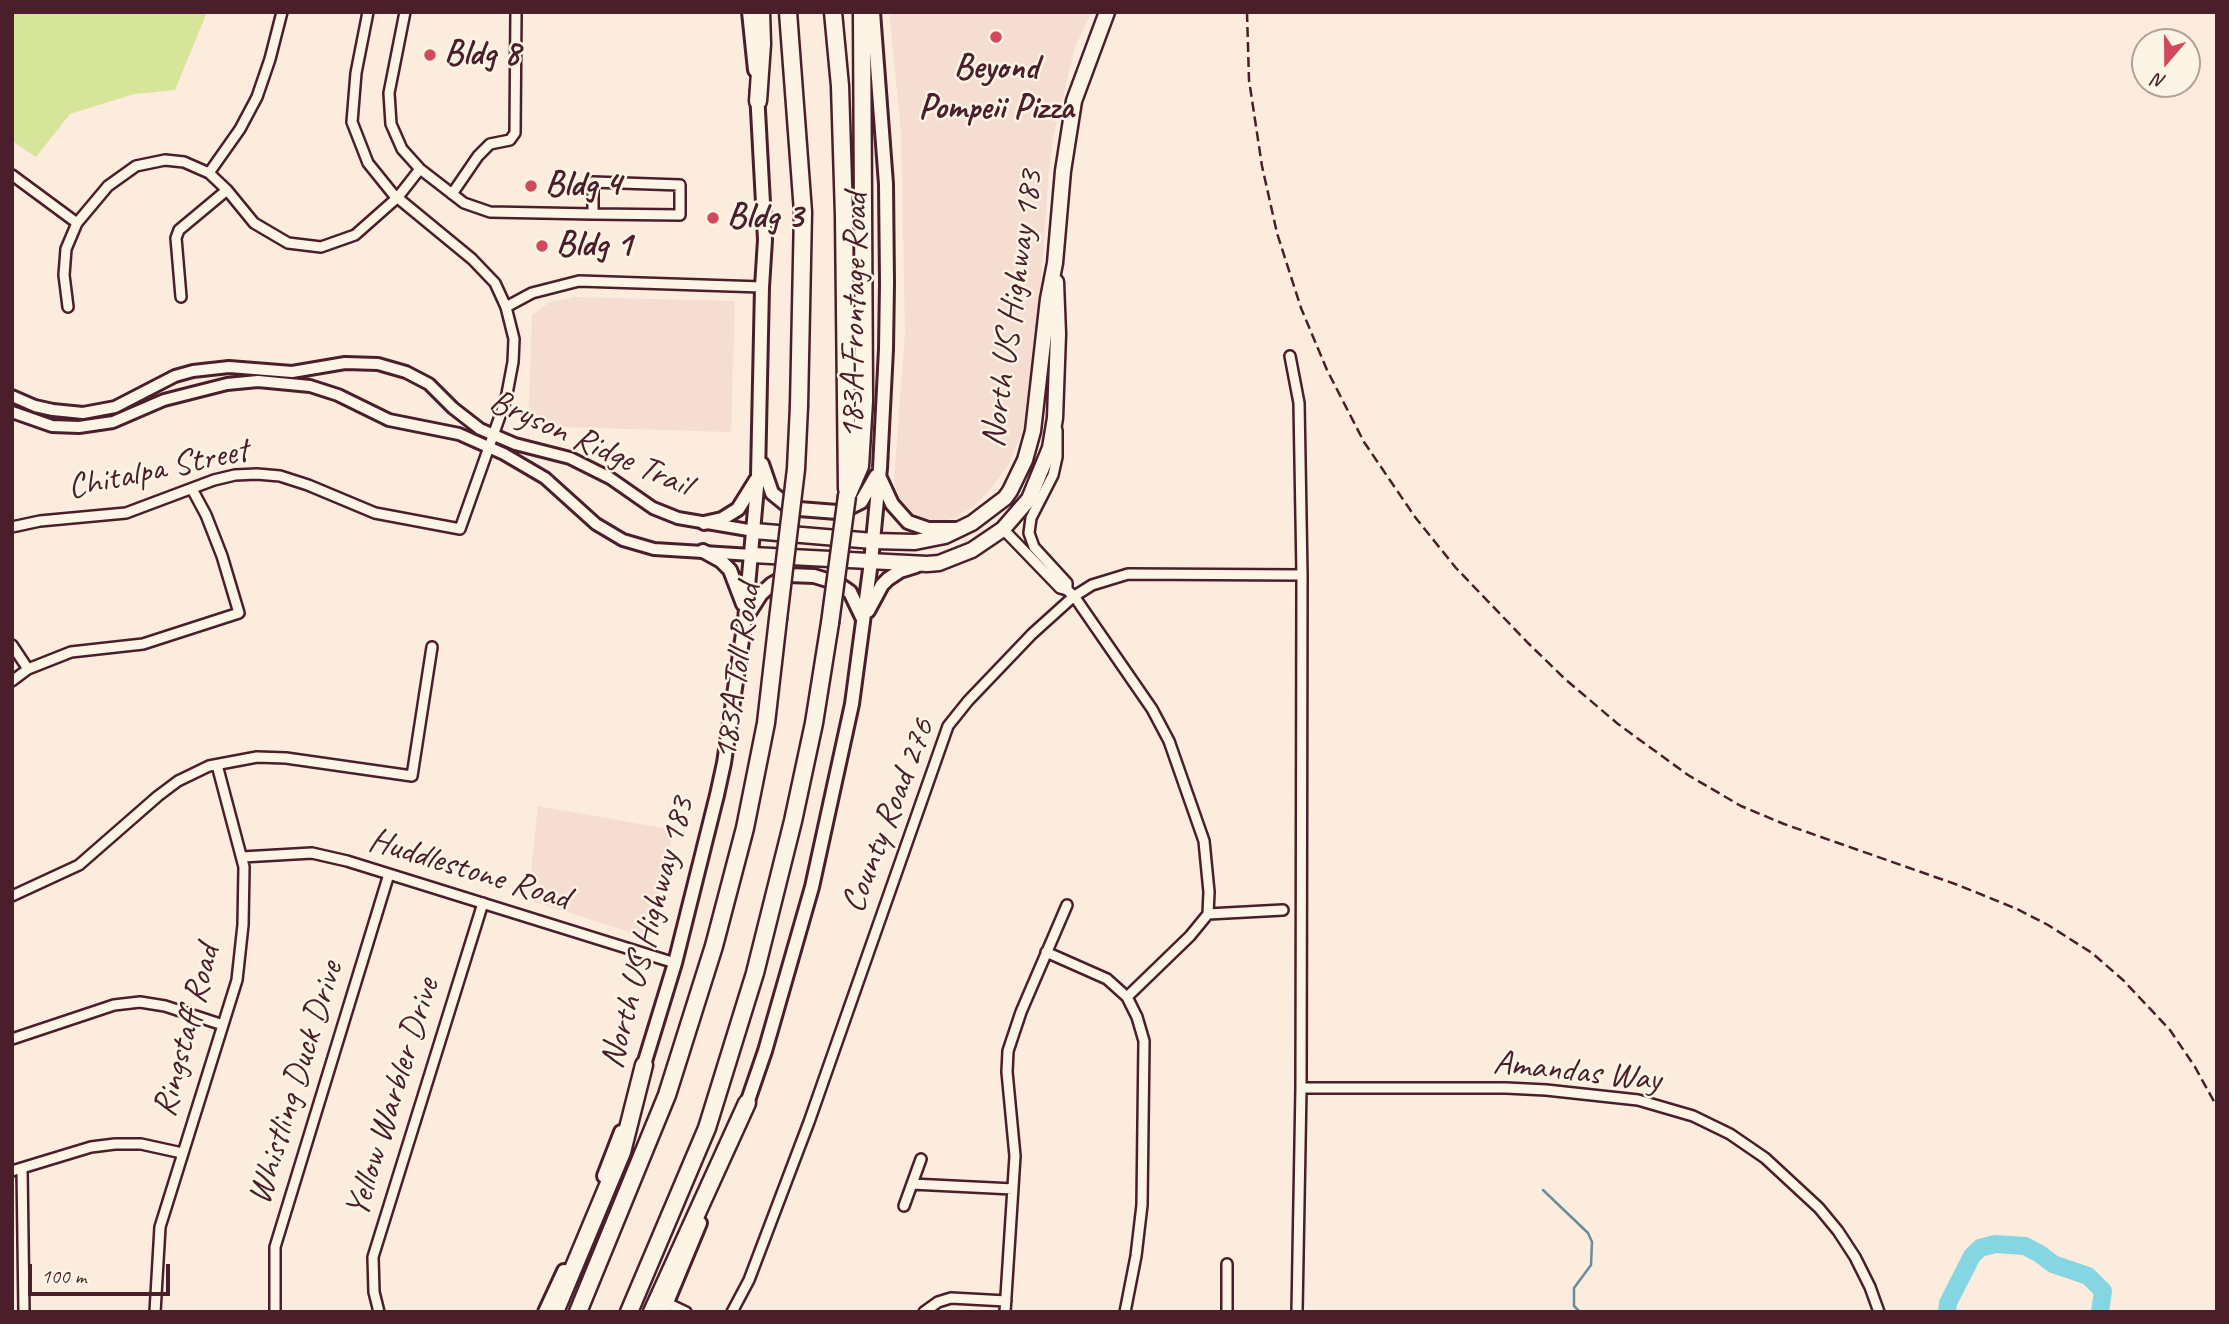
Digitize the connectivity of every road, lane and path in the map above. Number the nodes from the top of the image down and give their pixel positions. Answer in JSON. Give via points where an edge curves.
{"nodes":[{"id":1,"x":282,"y":12,"type":"edge"},
{"id":2,"x":368,"y":12,"type":"edge"},
{"id":3,"x":405,"y":12,"type":"edge"},
{"id":4,"x":516,"y":12,"type":"edge"},
{"id":5,"x":749,"y":12,"type":"edge"},
{"id":6,"x":761,"y":12,"type":"edge"},
{"id":7,"x":788,"y":12,"type":"edge"},
{"id":8,"x":833,"y":12,"type":"edge"},
{"id":9,"x":862,"y":12,"type":"edge"},
{"id":10,"x":873,"y":12,"type":"edge"},
{"id":11,"x":1107,"y":12,"type":"edge"},
{"id":12,"x":758,"y":101,"type":"junction"},
{"id":13,"x":420,"y":169,"type":"junction"},
{"id":14,"x":209,"y":173,"type":"junction"},
{"id":15,"x":12,"y":175,"type":"edge"},
{"id":16,"x":227,"y":190,"type":"junction"},
{"id":17,"x":452,"y":194,"type":"junction"},
{"id":18,"x":398,"y":197,"type":"junction"},
{"id":19,"x":593,"y":214,"type":"junction"},
{"id":20,"x":77,"y":223,"type":"junction"},
{"id":21,"x":1055,"y":263,"type":"junction"},
{"id":22,"x":762,"y":286,"type":"junction"},
{"id":23,"x":181,"y":297,"type":"dead end"},
{"id":24,"x":68,"y":307,"type":"dead end"},
{"id":25,"x":506,"y":307,"type":"junction"},
{"id":26,"x":1290,"y":356,"type":"dead end"},
{"id":27,"x":12,"y":396,"type":"edge"},
{"id":28,"x":12,"y":412,"type":"edge"},
{"id":29,"x":1055,"y":418,"type":"junction"},
{"id":30,"x":494,"y":435,"type":"junction"},
{"id":31,"x":489,"y":447,"type":"junction"},
{"id":32,"x":759,"y":454,"type":"junction"},
{"id":33,"x":880,"y":472,"type":"junction"},
{"id":34,"x":758,"y":476,"type":"junction"},
{"id":35,"x":192,"y":489,"type":"junction"},
{"id":36,"x":1010,"y":491,"type":"junction"},
{"id":37,"x":846,"y":496,"type":"junction"},
{"id":38,"x":704,"y":523,"type":"junction"},
{"id":39,"x":12,"y":527,"type":"edge"},
{"id":40,"x":961,"y":528,"type":"junction"},
{"id":41,"x":1003,"y":528,"type":"junction"},
{"id":42,"x":754,"y":531,"type":"junction"},
{"id":43,"x":873,"y":541,"type":"junction"},
{"id":44,"x":703,"y":551,"type":"junction"},
{"id":45,"x":752,"y":555,"type":"junction"},
{"id":46,"x":871,"y":562,"type":"junction"},
{"id":47,"x":920,"y":565,"type":"junction"},
{"id":48,"x":1302,"y":575,"type":"junction"},
{"id":49,"x":1071,"y":593,"type":"junction"},
{"id":50,"x":745,"y":615,"type":"junction"},
{"id":51,"x":863,"y":621,"type":"junction"},
{"id":52,"x":12,"y":645,"type":"edge"},
{"id":53,"x":432,"y":647,"type":"dead end"},
{"id":54,"x":28,"y":669,"type":"junction"},
{"id":55,"x":12,"y":681,"type":"edge"},
{"id":56,"x":217,"y":765,"type":"junction"},
{"id":57,"x":242,"y":857,"type":"junction"},
{"id":58,"x":389,"y":874,"type":"junction"},
{"id":59,"x":12,"y":895,"type":"edge"},
{"id":60,"x":483,"y":903,"type":"junction"},
{"id":61,"x":1068,"y":905,"type":"dead end"},
{"id":62,"x":1283,"y":910,"type":"dead end"},
{"id":63,"x":1208,"y":914,"type":"junction"},
{"id":64,"x":1046,"y":952,"type":"junction"},
{"id":65,"x":675,"y":963,"type":"junction"},
{"id":66,"x":1127,"y":997,"type":"junction"},
{"id":67,"x":223,"y":1026,"type":"junction"},
{"id":68,"x":12,"y":1039,"type":"edge"},
{"id":69,"x":644,"y":1065,"type":"junction"},
{"id":70,"x":1301,"y":1088,"type":"junction"},
{"id":71,"x":747,"y":1103,"type":"junction"},
{"id":72,"x":182,"y":1153,"type":"junction"},
{"id":73,"x":921,"y":1159,"type":"dead end"},
{"id":74,"x":17,"y":1170,"type":"edge"},
{"id":75,"x":912,"y":1184,"type":"junction"},
{"id":76,"x":1013,"y":1189,"type":"junction"},
{"id":77,"x":904,"y":1206,"type":"dead end"},
{"id":78,"x":1227,"y":1264,"type":"dead end"},
{"id":79,"x":1006,"y":1301,"type":"junction"},
{"id":80,"x":665,"y":1308,"type":"edge"},
{"id":81,"x":24,"y":1312,"type":"edge"},
{"id":82,"x":155,"y":1312,"type":"edge"},
{"id":83,"x":275,"y":1312,"type":"edge"},
{"id":84,"x":379,"y":1312,"type":"edge"},
{"id":85,"x":545,"y":1312,"type":"edge"},
{"id":86,"x":555,"y":1312,"type":"edge"},
{"id":87,"x":578,"y":1312,"type":"edge"},
{"id":88,"x":628,"y":1312,"type":"edge"},
{"id":89,"x":652,"y":1312,"type":"edge"},
{"id":90,"x":686,"y":1312,"type":"edge"},
{"id":91,"x":732,"y":1312,"type":"edge"},
{"id":92,"x":924,"y":1312,"type":"edge"},
{"id":93,"x":1005,"y":1312,"type":"edge"},
{"id":94,"x":1125,"y":1312,"type":"edge"},
{"id":95,"x":1227,"y":1312,"type":"edge"},
{"id":96,"x":1297,"y":1312,"type":"edge"},
{"id":97,"x":1879,"y":1312,"type":"edge"}],
"edges":[{"from":1,"to":14,"type":"street","via":[[257,97]]},
{"from":2,"to":18,"type":"street","name":"Chitalpa Street","via":[[352,122],[368,163]]},
{"from":3,"to":13,"type":"street","via":[[388,93],[391,124],[402,149]]},
{"from":4,"to":17,"type":"street","via":[[515,133],[510,140],[490,144]]},
{"from":5,"to":12,"type":"main road"},
{"from":6,"to":12,"type":"highway"},
{"from":7,"to":87,"type":"highway","name":"183A Toll Road","bridge":true,"via":[[803,212],[799,406],[796,470],[766,723],[714,946],[667,1095]]},
{"from":8,"to":37,"type":"highway","via":[[841,112]]},
{"from":9,"to":37,"type":"highway","via":[[864,401],[860,466]]},
{"from":10,"to":33,"type":"main road","name":"183A Frontage Road","via":[[886,184]]},
{"from":11,"to":21,"type":"main road","name":"North US Highway 183","via":[[1074,101]]},
{"from":12,"to":22,"type":"main road","via":[[765,240]]},
{"from":13,"to":17,"type":"street"},
{"from":13,"to":18,"type":"street"},
{"from":14,"to":16,"type":"street"},
{"from":14,"to":20,"type":"street","via":[[165,160],[136,166],[108,186]]},
{"from":15,"to":20,"type":"street"},
{"from":16,"to":18,"type":"street","via":[[254,223],[288,243],[321,247],[355,235]]},
{"from":16,"to":23,"type":"street","via":[[176,237]]},
{"from":17,"to":19,"type":"street","via":[[490,212]]},
{"from":18,"to":25,"type":"street","name":"Chitalpa Street","via":[[472,259],[495,283]]},
{"from":19,"to":19,"type":"street","via":[[680,215],[680,185],[593,182]]},
{"from":20,"to":24,"type":"street","via":[[66,248]]},
{"from":21,"to":29,"type":"main road","name":"North US Highway 183"},
{"from":21,"to":36,"type":"main road","name":"North US Highway 183","via":[[1033,431]]},
{"from":22,"to":25,"type":"street","via":[[579,281],[532,293]]},
{"from":22,"to":32,"type":"main road"},
{"from":25,"to":30,"type":"street","name":"Chitalpa Street","via":[[514,339],[513,362]]},
{"from":26,"to":48,"type":"street","via":[[1299,403]]},
{"from":27,"to":30,"type":"street","name":"Bryson Ridge Trail","via":[[35,406],[83,413],[115,407],[193,371],[229,367],[292,372],[369,363],[406,372],[429,384],[453,408]]},
{"from":28,"to":31,"type":"street","name":"Bryson Ridge Trail","via":[[52,426],[96,426],[187,393],[258,381],[323,388],[389,420],[459,434]]},
{"from":29,"to":41,"type":"main road","name":"North US Highway 183","via":[[1047,459],[1034,489]]},
{"from":29,"to":49,"type":"street","via":[[1059,436],[1053,475],[1028,533]]},
{"from":30,"to":31,"type":"street","name":"Chitalpa Street"},
{"from":30,"to":38,"type":"street","name":"Bryson Ridge Trail","via":[[570,458],[610,478],[653,508]]},
{"from":31,"to":35,"type":"street","name":"Chitalpa Street","via":[[460,529],[375,513],[280,477],[235,475]]},
{"from":31,"to":44,"type":"street","name":"Bryson Ridge Trail","via":[[545,478],[616,537],[654,549]]},
{"from":32,"to":33,"type":"main road","via":[[772,493],[799,509],[837,512],[853,507]]},
{"from":32,"to":34,"type":"main road"},
{"from":33,"to":40,"type":"main road","via":[[892,504],[908,522],[928,529]]},
{"from":33,"to":43,"type":"main road","name":"183A Frontage Road"},
{"from":34,"to":38,"type":"main road","via":[[738,509]]},
{"from":34,"to":42,"type":"main road"},
{"from":35,"to":39,"type":"street","name":"Chitalpa Street","via":[[126,513]]},
{"from":35,"to":54,"type":"street","via":[[219,547],[239,613],[143,644],[71,652]]},
{"from":36,"to":40,"type":"main road","name":"North US Highway 183"},
{"from":36,"to":41,"type":"main road"},
{"from":37,"to":88,"type":"highway","bridge":true,"via":[[814,723],[755,973],[707,1128]]},
{"from":38,"to":42,"type":"street","name":"Bryson Ridge Trail"},
{"from":40,"to":43,"type":"main road","name":"North US Highway 183","via":[[915,542]]},
{"from":41,"to":47,"type":"main road","name":"North US Highway 183","via":[[972,550]]},
{"from":41,"to":49,"type":"street","via":[[1060,588]]},
{"from":42,"to":43,"type":"main road","name":"North US Highway 183"},
{"from":42,"to":45,"type":"main road","name":"North US Highway 183"},
{"from":43,"to":46,"type":"main road","name":"183A Frontage Road"},
{"from":44,"to":45,"type":"street","name":"Bryson Ridge Trail"},
{"from":44,"to":50,"type":"main road","via":[[730,570]]},
{"from":45,"to":46,"type":"main road","name":"North US Highway 183"},
{"from":45,"to":50,"type":"main road","name":"North US Highway 183"},
{"from":46,"to":47,"type":"main road","name":"North US Highway 183"},
{"from":46,"to":51,"type":"main road","name":"183A Frontage Road"},
{"from":47,"to":51,"type":"main road","via":[[888,579]]},
{"from":48,"to":49,"type":"street","name":"County Road 276","via":[[1128,574]]},
{"from":48,"to":70,"type":"street"},
{"from":49,"to":63,"type":"street","via":[[1169,741],[1204,841]]},
{"from":49,"to":91,"type":"street","name":"County Road 276","via":[[948,726],[809,1122],[749,1280]]},
{"from":50,"to":51,"type":"main road","via":[[772,584],[788,575],[814,576],[850,592]]},
{"from":50,"to":65,"type":"main road","name":"North US Highway 183","via":[[724,763]]},
{"from":51,"to":71,"type":"main road","via":[[852,704],[812,887]]},
{"from":52,"to":54,"type":"street"},
{"from":53,"to":56,"type":"street","via":[[412,776],[286,758],[257,757]]},
{"from":54,"to":55,"type":"street"},
{"from":56,"to":57,"type":"street","name":"Ringstaff Road"},
{"from":56,"to":59,"type":"street","via":[[178,781],[79,865]]},
{"from":57,"to":58,"type":"street","name":"Huddlestone Road","via":[[312,853]]},
{"from":57,"to":67,"type":"street","name":"Ringstaff Road","via":[[243,925],[237,979]]},
{"from":58,"to":60,"type":"street","name":"Huddlestone Road"},
{"from":58,"to":83,"type":"street","name":"Whistling Duck Drive","via":[[275,1247]]},
{"from":60,"to":65,"type":"street","name":"Huddlestone Road"},
{"from":60,"to":84,"type":"street","name":"Yellow Warbler Drive","via":[[373,1257]]},
{"from":61,"to":64,"type":"street"},
{"from":62,"to":63,"type":"street"},
{"from":63,"to":66,"type":"street"},
{"from":64,"to":66,"type":"street","via":[[1107,979]]},
{"from":64,"to":76,"type":"street","via":[[1008,1051]]},
{"from":65,"to":69,"type":"main road","name":"North US Highway 183"},
{"from":66,"to":94,"type":"street","via":[[1138,1017],[1143,1041],[1143,1152],[1142,1205]]},
{"from":67,"to":68,"type":"street","via":[[140,1002],[114,1005]]},
{"from":67,"to":72,"type":"street","name":"Ringstaff Road"},
{"from":69,"to":85,"type":"main road","name":"North US Highway 183","via":[[591,1208]]},
{"from":69,"to":86,"type":"highway","via":[[622,1152]]},
{"from":70,"to":96,"type":"street"},
{"from":70,"to":97,"type":"street","name":"Amandas Way","via":[[1546,1090],[1638,1100],[1693,1116],[1765,1158],[1819,1208],[1855,1257]]},
{"from":71,"to":80,"type":"main road"},
{"from":71,"to":89,"type":"highway"},
{"from":72,"to":74,"type":"street","via":[[115,1144]]},
{"from":72,"to":82,"type":"street","name":"Ringstaff Road","via":[[160,1227]]},
{"from":73,"to":75,"type":"street"},
{"from":74,"to":81,"type":"street"},
{"from":75,"to":76,"type":"street"},
{"from":75,"to":77,"type":"street"},
{"from":76,"to":79,"type":"street"},
{"from":78,"to":95,"type":"street"},
{"from":79,"to":92,"type":"street","via":[[951,1298]]},
{"from":79,"to":93,"type":"street"},
{"from":80,"to":90,"type":"street"}]}
